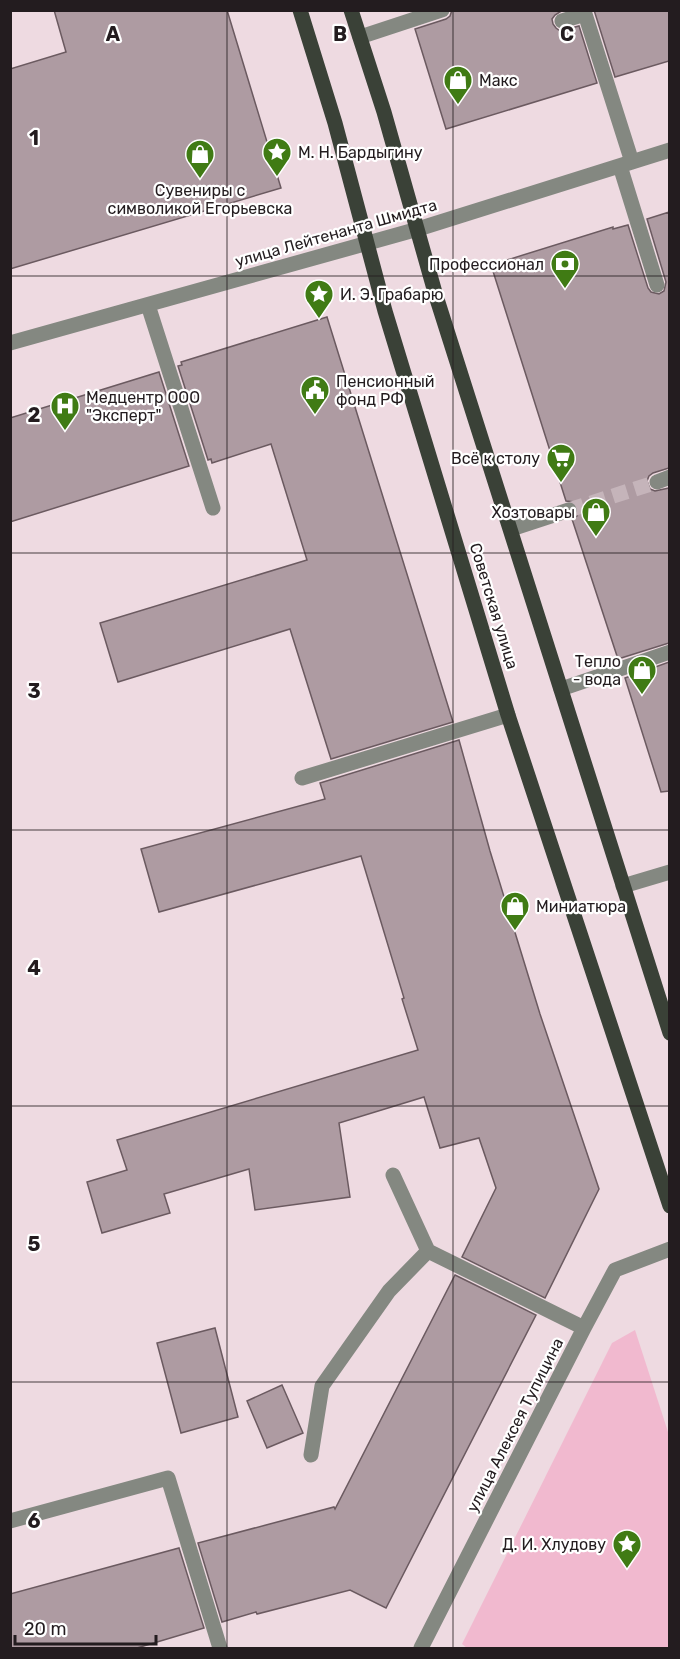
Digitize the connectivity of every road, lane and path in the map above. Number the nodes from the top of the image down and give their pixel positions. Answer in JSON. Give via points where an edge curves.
{"nodes":[{"id":1,"x":300,"y":10,"type":"edge"},
{"id":2,"x":351,"y":10,"type":"edge"},
{"id":3,"x":442,"y":10,"type":"edge"},
{"id":4,"x":562,"y":21,"type":"dead end"},
{"id":5,"x":360,"y":37,"type":"junction"},
{"id":6,"x":669,"y":150,"type":"edge"},
{"id":7,"x":626,"y":164,"type":"junction"},
{"id":8,"x":418,"y":229,"type":"junction"},
{"id":9,"x":366,"y":243,"type":"junction"},
{"id":10,"x":657,"y":285,"type":"dead end"},
{"id":11,"x":148,"y":305,"type":"junction"},
{"id":12,"x":10,"y":343,"type":"edge"},
{"id":13,"x":213,"y":508,"type":"dead end"},
{"id":14,"x":569,"y":510,"type":"tunnel mouth"},
{"id":15,"x":511,"y":529,"type":"junction"},
{"id":16,"x":669,"y":652,"type":"edge"},
{"id":17,"x":561,"y":689,"type":"junction"},
{"id":18,"x":508,"y":715,"type":"junction"},
{"id":19,"x":303,"y":778,"type":"dead end"},
{"id":20,"x":669,"y":872,"type":"edge"},
{"id":21,"x":623,"y":886,"type":"junction"},
{"id":22,"x":669,"y":1033,"type":"edge"},
{"id":23,"x":393,"y":1175,"type":"dead end"},
{"id":24,"x":669,"y":1206,"type":"edge"},
{"id":25,"x":669,"y":1249,"type":"edge"},
{"id":26,"x":428,"y":1251,"type":"junction"},
{"id":27,"x":585,"y":1328,"type":"junction"},
{"id":28,"x":311,"y":1455,"type":"dead end"},
{"id":29,"x":10,"y":1521,"type":"edge"},
{"id":30,"x":220,"y":1648,"type":"edge"},
{"id":31,"x":422,"y":1648,"type":"edge"}],
"edges":[{"from":1,"to":9,"type":"main road","name":"Советская улица"},
{"from":2,"to":5,"type":"main road"},
{"from":3,"to":5,"type":"street"},
{"from":4,"to":7,"type":"street","via":[[585,14]]},
{"from":5,"to":8,"type":"main road"},
{"from":6,"to":7,"type":"street","name":"улица Лейтенанта Шмидта"},
{"from":7,"to":8,"type":"street","name":"улица Лейтенанта Шмидта"},
{"from":7,"to":10,"type":"street"},
{"from":8,"to":9,"type":"street","name":"улица Лейтенанта Шмидта"},
{"from":8,"to":15,"type":"main road"},
{"from":9,"to":11,"type":"street","name":"улица Лейтенанта Шмидта"},
{"from":9,"to":18,"type":"main road","name":"Советская улица"},
{"from":11,"to":12,"type":"street","name":"улица Лейтенанта Шмидта"},
{"from":11,"to":13,"type":"street"},
{"from":14,"to":15,"type":"street"},
{"from":15,"to":17,"type":"main road"},
{"from":16,"to":17,"type":"street"},
{"from":17,"to":21,"type":"main road"},
{"from":18,"to":19,"type":"street"},
{"from":18,"to":24,"type":"main road","name":"Советская улица"},
{"from":20,"to":21,"type":"street"},
{"from":21,"to":22,"type":"main road"},
{"from":23,"to":26,"type":"street"},
{"from":25,"to":27,"type":"street","name":"улица Алексея Тупицина","via":[[615,1270]]},
{"from":26,"to":27,"type":"street"},
{"from":26,"to":28,"type":"street","via":[[389,1292],[322,1386]]},
{"from":27,"to":31,"type":"street","name":"улица Алексея Тупицина"},
{"from":29,"to":30,"type":"street","via":[[168,1478]]}]}
